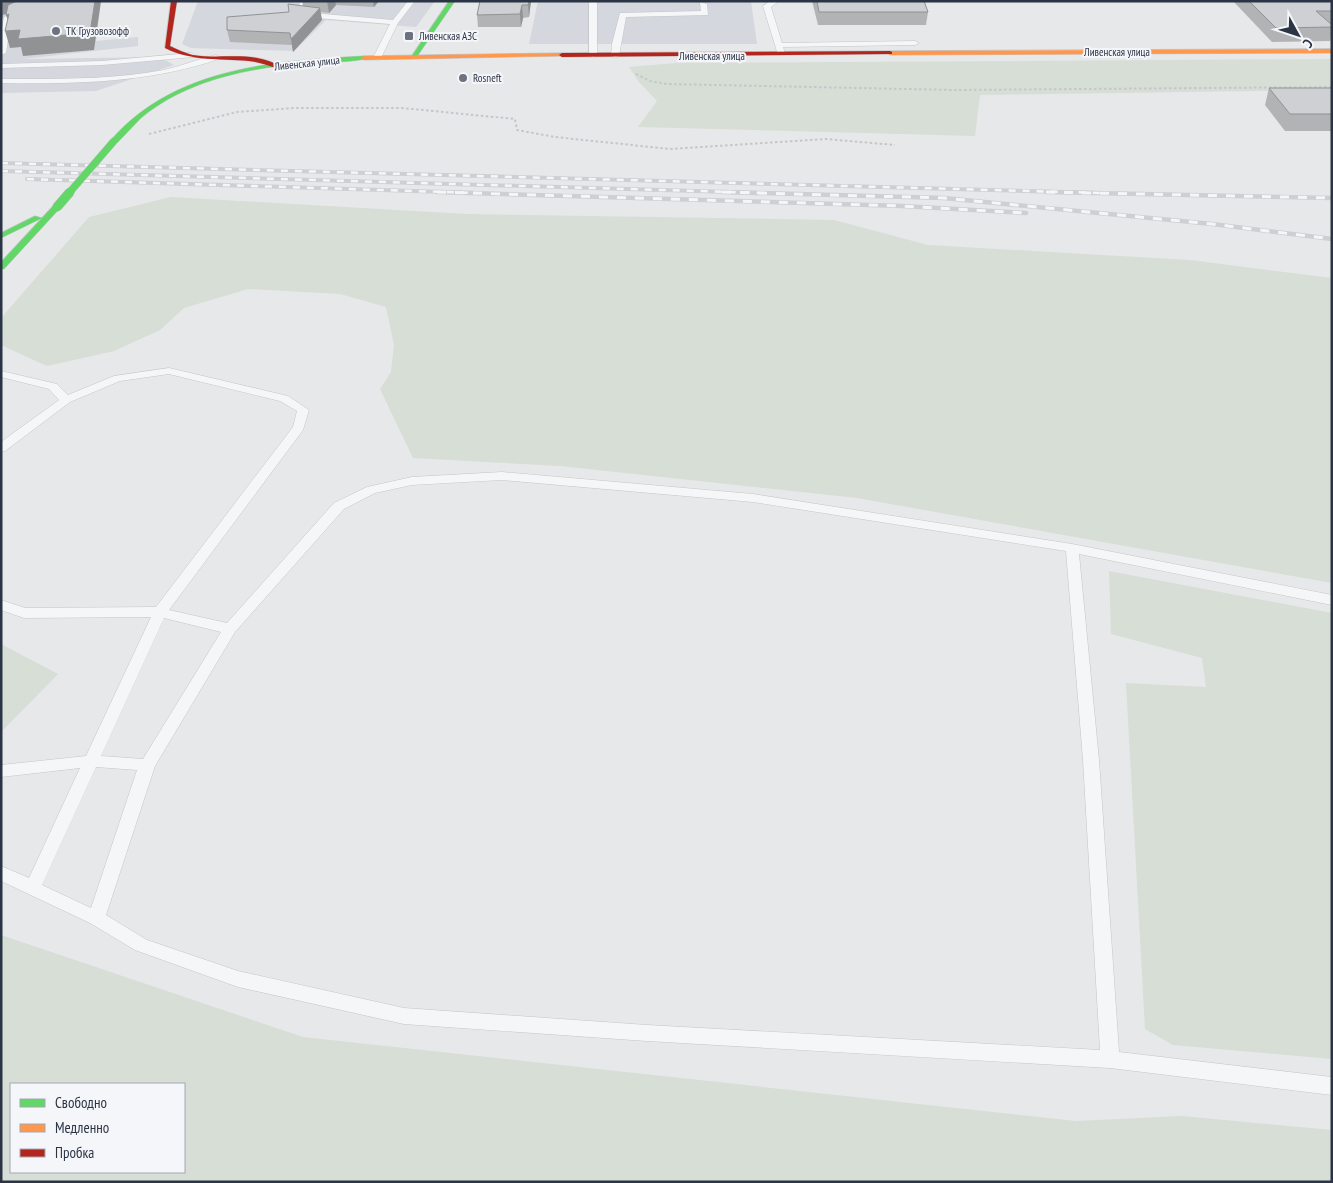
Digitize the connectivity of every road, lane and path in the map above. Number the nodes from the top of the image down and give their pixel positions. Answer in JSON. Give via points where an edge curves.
{"nodes":[{"id":1,"x":55,"y":1,"type":"edge"},
{"id":2,"x":174,"y":1,"type":"edge"},
{"id":3,"x":306,"y":1,"type":"edge"},
{"id":4,"x":412,"y":1,"type":"edge"},
{"id":5,"x":452,"y":1,"type":"edge"},
{"id":6,"x":592,"y":1,"type":"edge"},
{"id":7,"x":776,"y":1,"type":"edge"},
{"id":8,"x":703,"y":4,"type":"dead end"},
{"id":9,"x":395,"y":22,"type":"junction"},
{"id":10,"x":915,"y":43,"type":"dead end"},
{"id":11,"x":780,"y":50,"type":"junction"},
{"id":12,"x":1332,"y":51,"type":"edge"},
{"id":13,"x":2,"y":52,"type":"edge"},
{"id":14,"x":191,"y":55,"type":"junction"},
{"id":15,"x":216,"y":56,"type":"junction"},
{"id":16,"x":593,"y":56,"type":"junction"},
{"id":17,"x":615,"y":56,"type":"junction"},
{"id":18,"x":414,"y":57,"type":"junction"},
{"id":19,"x":377,"y":58,"type":"junction"},
{"id":20,"x":1,"y":66,"type":"edge"},
{"id":21,"x":276,"y":66,"type":"junction"},
{"id":22,"x":1,"y":81,"type":"edge"},
{"id":23,"x":1332,"y":87,"type":"edge"},
{"id":24,"x":114,"y":141,"type":"junction"},
{"id":25,"x":895,"y":144,"type":"dead end"},
{"id":26,"x":56,"y":207,"type":"junction"},
{"id":27,"x":1,"y":236,"type":"edge"},
{"id":28,"x":3,"y":260,"type":"edge"},
{"id":29,"x":1,"y":374,"type":"edge"},
{"id":30,"x":66,"y":400,"type":"junction"},
{"id":31,"x":1,"y":448,"type":"edge"},
{"id":32,"x":1072,"y":548,"type":"junction"},
{"id":33,"x":1332,"y":600,"type":"edge"},
{"id":34,"x":1,"y":604,"type":"edge"},
{"id":35,"x":160,"y":612,"type":"junction"},
{"id":36,"x":230,"y":629,"type":"junction"},
{"id":37,"x":90,"y":761,"type":"junction"},
{"id":38,"x":147,"y":765,"type":"junction"},
{"id":39,"x":1,"y":771,"type":"edge"},
{"id":40,"x":1,"y":873,"type":"edge"},
{"id":41,"x":33,"y":887,"type":"junction"},
{"id":42,"x":96,"y":918,"type":"junction"},
{"id":43,"x":1110,"y":1059,"type":"junction"},
{"id":44,"x":1332,"y":1086,"type":"edge"}],
"edges":[{"from":1,"to":13,"type":"lane","via":[[7,19]]},
{"from":2,"to":14,"type":"main road","via":[[167,47],[176,53]]},
{"from":3,"to":9,"type":"lane","via":[[295,14]]},
{"from":4,"to":9,"type":"lane"},
{"from":5,"to":18,"type":"main road"},
{"from":6,"to":16,"type":"lane"},
{"from":7,"to":11,"type":"lane","via":[[767,6]]},
{"from":8,"to":17,"type":"lane","via":[[705,13],[623,14]]},
{"from":9,"to":19,"type":"lane"},
{"from":10,"to":11,"type":"lane"},
{"from":11,"to":12,"type":"main road","name":"Ливенская улица"},
{"from":11,"to":17,"type":"main road","name":"Ливенская улица"},
{"from":14,"to":15,"type":"main road"},
{"from":14,"to":20,"type":"lane","via":[[102,63]]},
{"from":15,"to":21,"type":"main road","via":[[263,60]]},
{"from":15,"to":22,"type":"lane","via":[[181,69],[119,78]]},
{"from":16,"to":17,"type":"main road","name":"Ливенская улица"},
{"from":16,"to":18,"type":"main road","name":"Ливенская улица"},
{"from":17,"to":23,"type":"path","via":[[617,66],[650,81],[667,84],[955,90]]},
{"from":18,"to":19,"type":"main road","name":"Ливенская улица"},
{"from":19,"to":21,"type":"main road","name":"Ливенская улица"},
{"from":21,"to":24,"type":"main road","name":"Ливенская улица","via":[[186,86],[132,119]]},
{"from":24,"to":25,"type":"path","via":[[237,112],[295,108],[402,108],[515,119],[517,130],[670,149],[774,141]]},
{"from":24,"to":26,"type":"main road","name":"Ливенская улица","bridge":true},
{"from":26,"to":27,"type":"main road"},
{"from":26,"to":28,"type":"main road","name":"Ливенская улица"},
{"from":29,"to":30,"type":"lane","via":[[54,386]]},
{"from":30,"to":31,"type":"lane"},
{"from":30,"to":35,"type":"lane","via":[[118,378],[169,371],[284,398],[303,410],[299,427]]},
{"from":32,"to":33,"type":"lane"},
{"from":32,"to":36,"type":"lane","via":[[753,498],[502,476],[412,481],[371,490],[339,506]]},
{"from":32,"to":43,"type":"lane","via":[[1091,760]]},
{"from":34,"to":35,"type":"lane","via":[[24,614]]},
{"from":35,"to":36,"type":"lane"},
{"from":35,"to":37,"type":"lane"},
{"from":36,"to":38,"type":"lane"},
{"from":37,"to":38,"type":"lane"},
{"from":37,"to":39,"type":"lane"},
{"from":37,"to":41,"type":"lane"},
{"from":38,"to":42,"type":"lane"},
{"from":40,"to":41,"type":"lane"},
{"from":41,"to":42,"type":"lane"},
{"from":42,"to":43,"type":"lane","via":[[141,945],[238,978],[404,1016]]},
{"from":43,"to":44,"type":"lane"}]}
